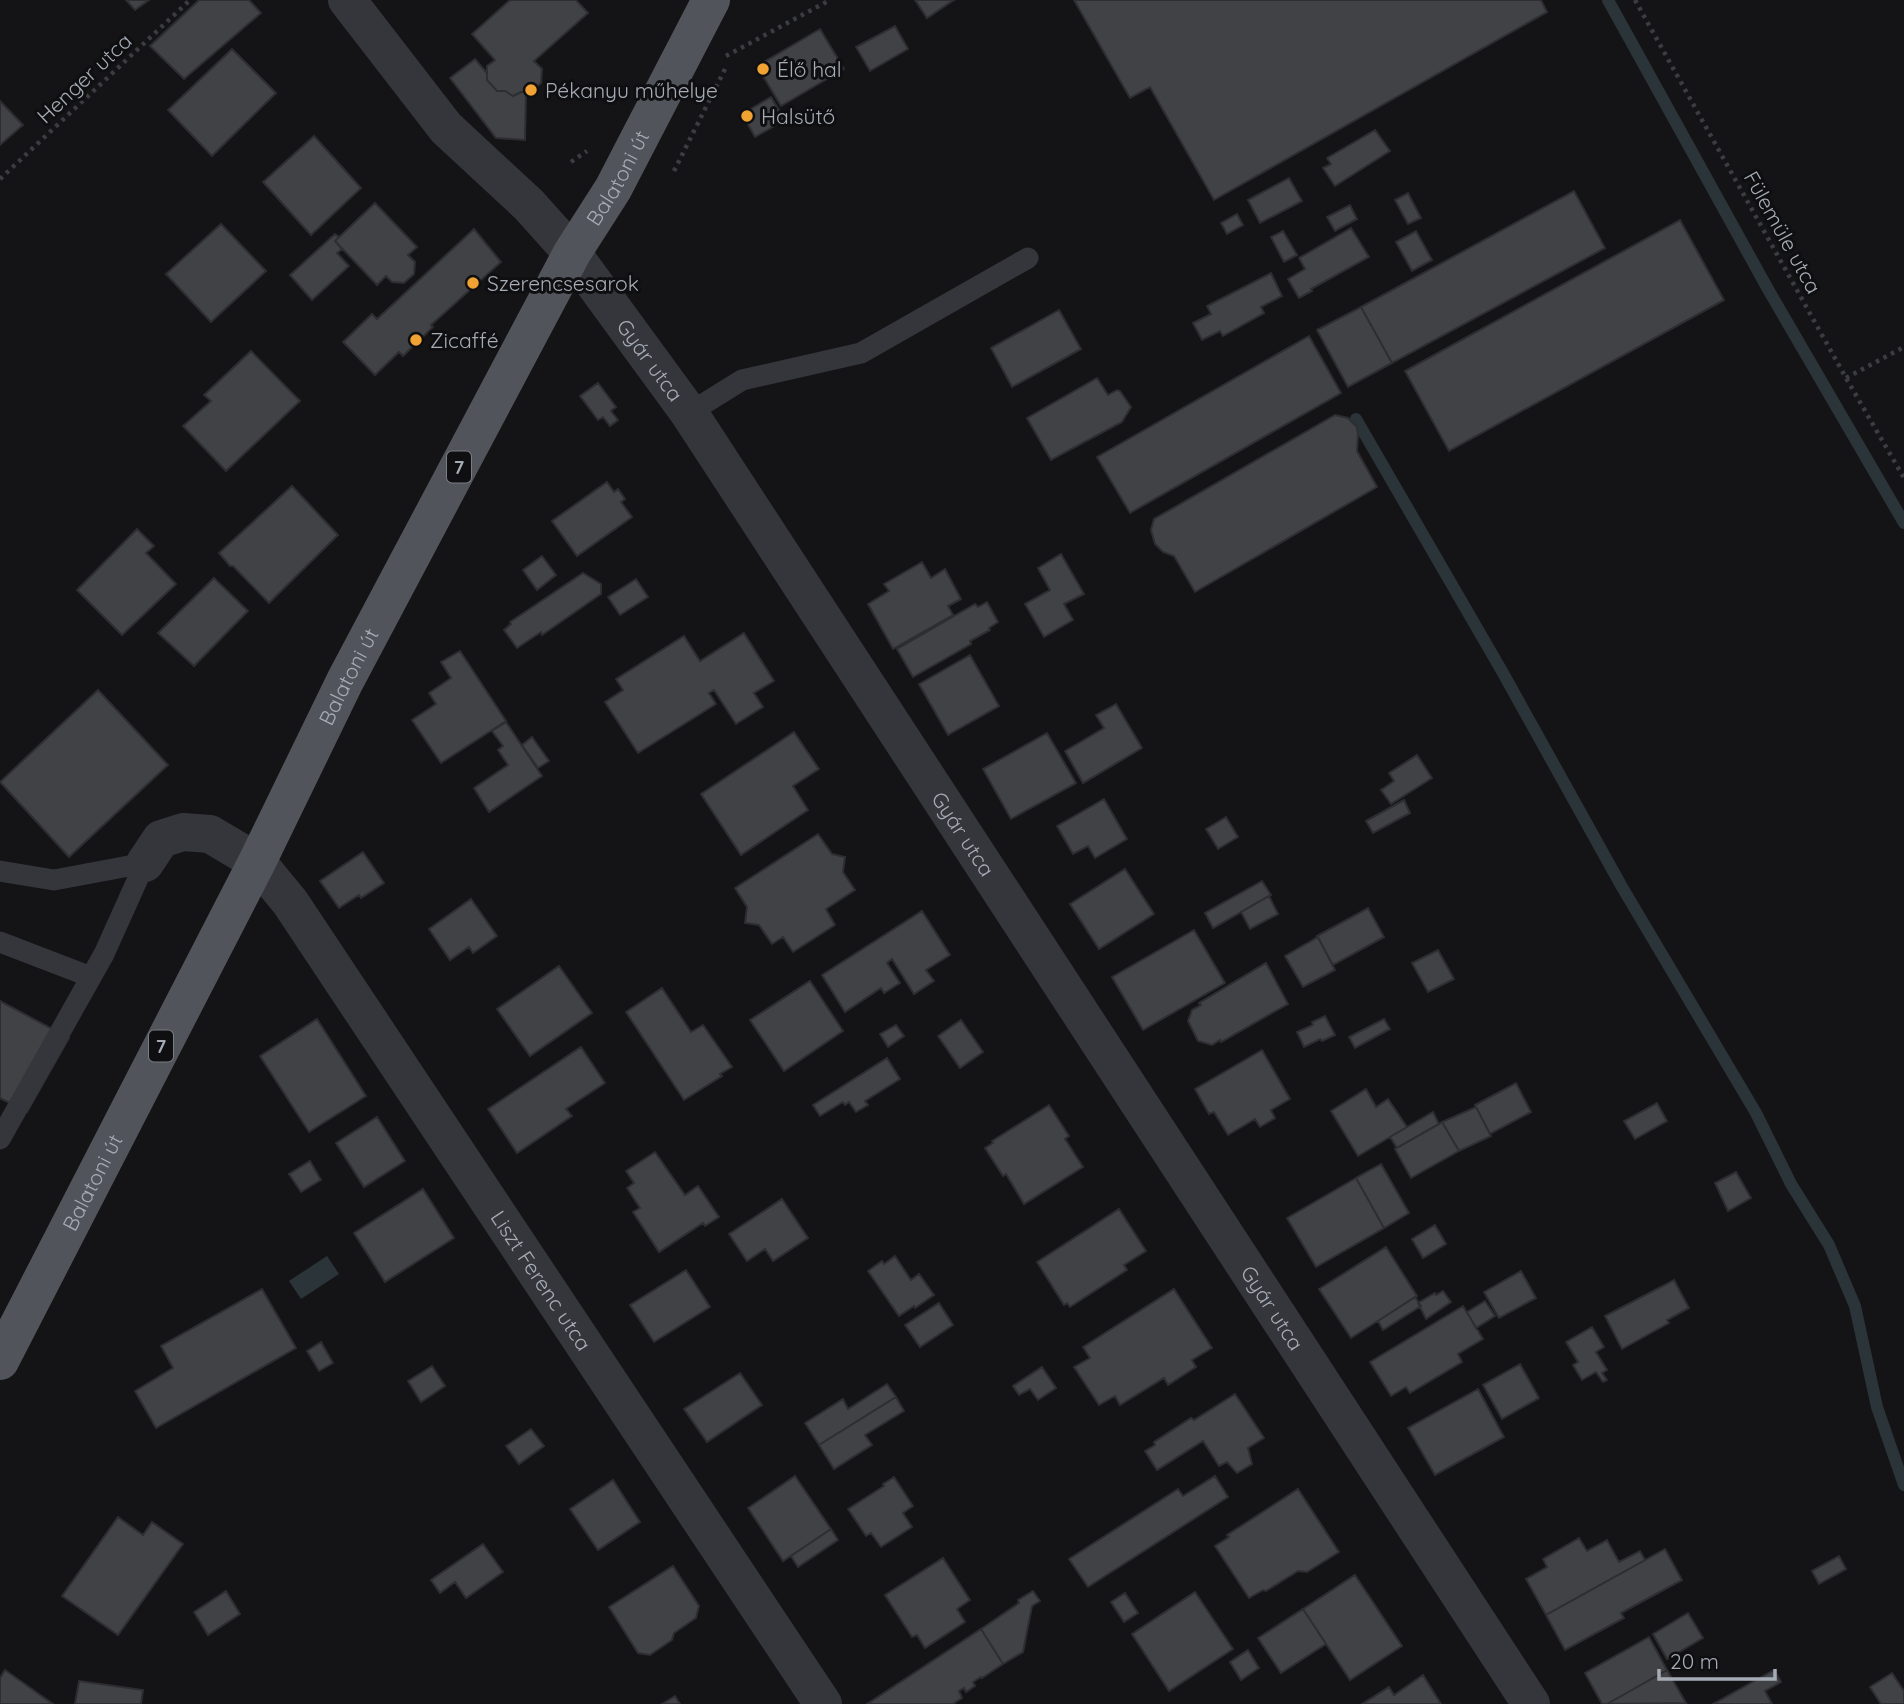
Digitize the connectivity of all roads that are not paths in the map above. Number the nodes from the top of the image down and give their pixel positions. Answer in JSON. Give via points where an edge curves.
{"nodes":[{"id":1,"x":347,"y":0,"type":"edge"},
{"id":2,"x":711,"y":0,"type":"edge"},
{"id":3,"x":572,"y":253,"type":"junction"},
{"id":4,"x":1028,"y":258,"type":"dead end"},
{"id":5,"x":689,"y":413,"type":"junction"},
{"id":6,"x":257,"y":862,"type":"junction"},
{"id":7,"x":145,"y":863,"type":"junction"},
{"id":8,"x":0,"y":871,"type":"edge"},
{"id":9,"x":0,"y":942,"type":"edge"},
{"id":10,"x":91,"y":977,"type":"junction"},
{"id":11,"x":0,"y":1139,"type":"edge"},
{"id":12,"x":0,"y":1361,"type":"edge"},
{"id":13,"x":822,"y":1704,"type":"edge"},
{"id":14,"x":1531,"y":1704,"type":"edge"}],
"edges":[{"from":1,"to":3,"type":"street","name":"Gyár utca","via":[[446,128],[529,205]]},
{"from":2,"to":3,"type":"main road","name":"Balatoni út","number":"7","via":[[613,189]]},
{"from":3,"to":5,"type":"street","name":"Gyár utca"},
{"from":3,"to":6,"type":"main road","name":"Balatoni út","number":"7","via":[[345,681]]},
{"from":4,"to":5,"type":"lane","via":[[861,353],[742,380]]},
{"from":5,"to":14,"type":"street","name":"Gyár utca"},
{"from":6,"to":7,"type":"street","name":"Liszt Ferenc utca","via":[[210,834],[183,832],[161,839]]},
{"from":6,"to":12,"type":"main road","name":"Balatoni út","number":"7"},
{"from":6,"to":13,"type":"street","name":"Liszt Ferenc utca","via":[[298,912]]},
{"from":7,"to":8,"type":"lane","via":[[54,880]]},
{"from":7,"to":10,"type":"lane"},
{"from":9,"to":10,"type":"lane"},
{"from":10,"to":11,"type":"lane"}]}
